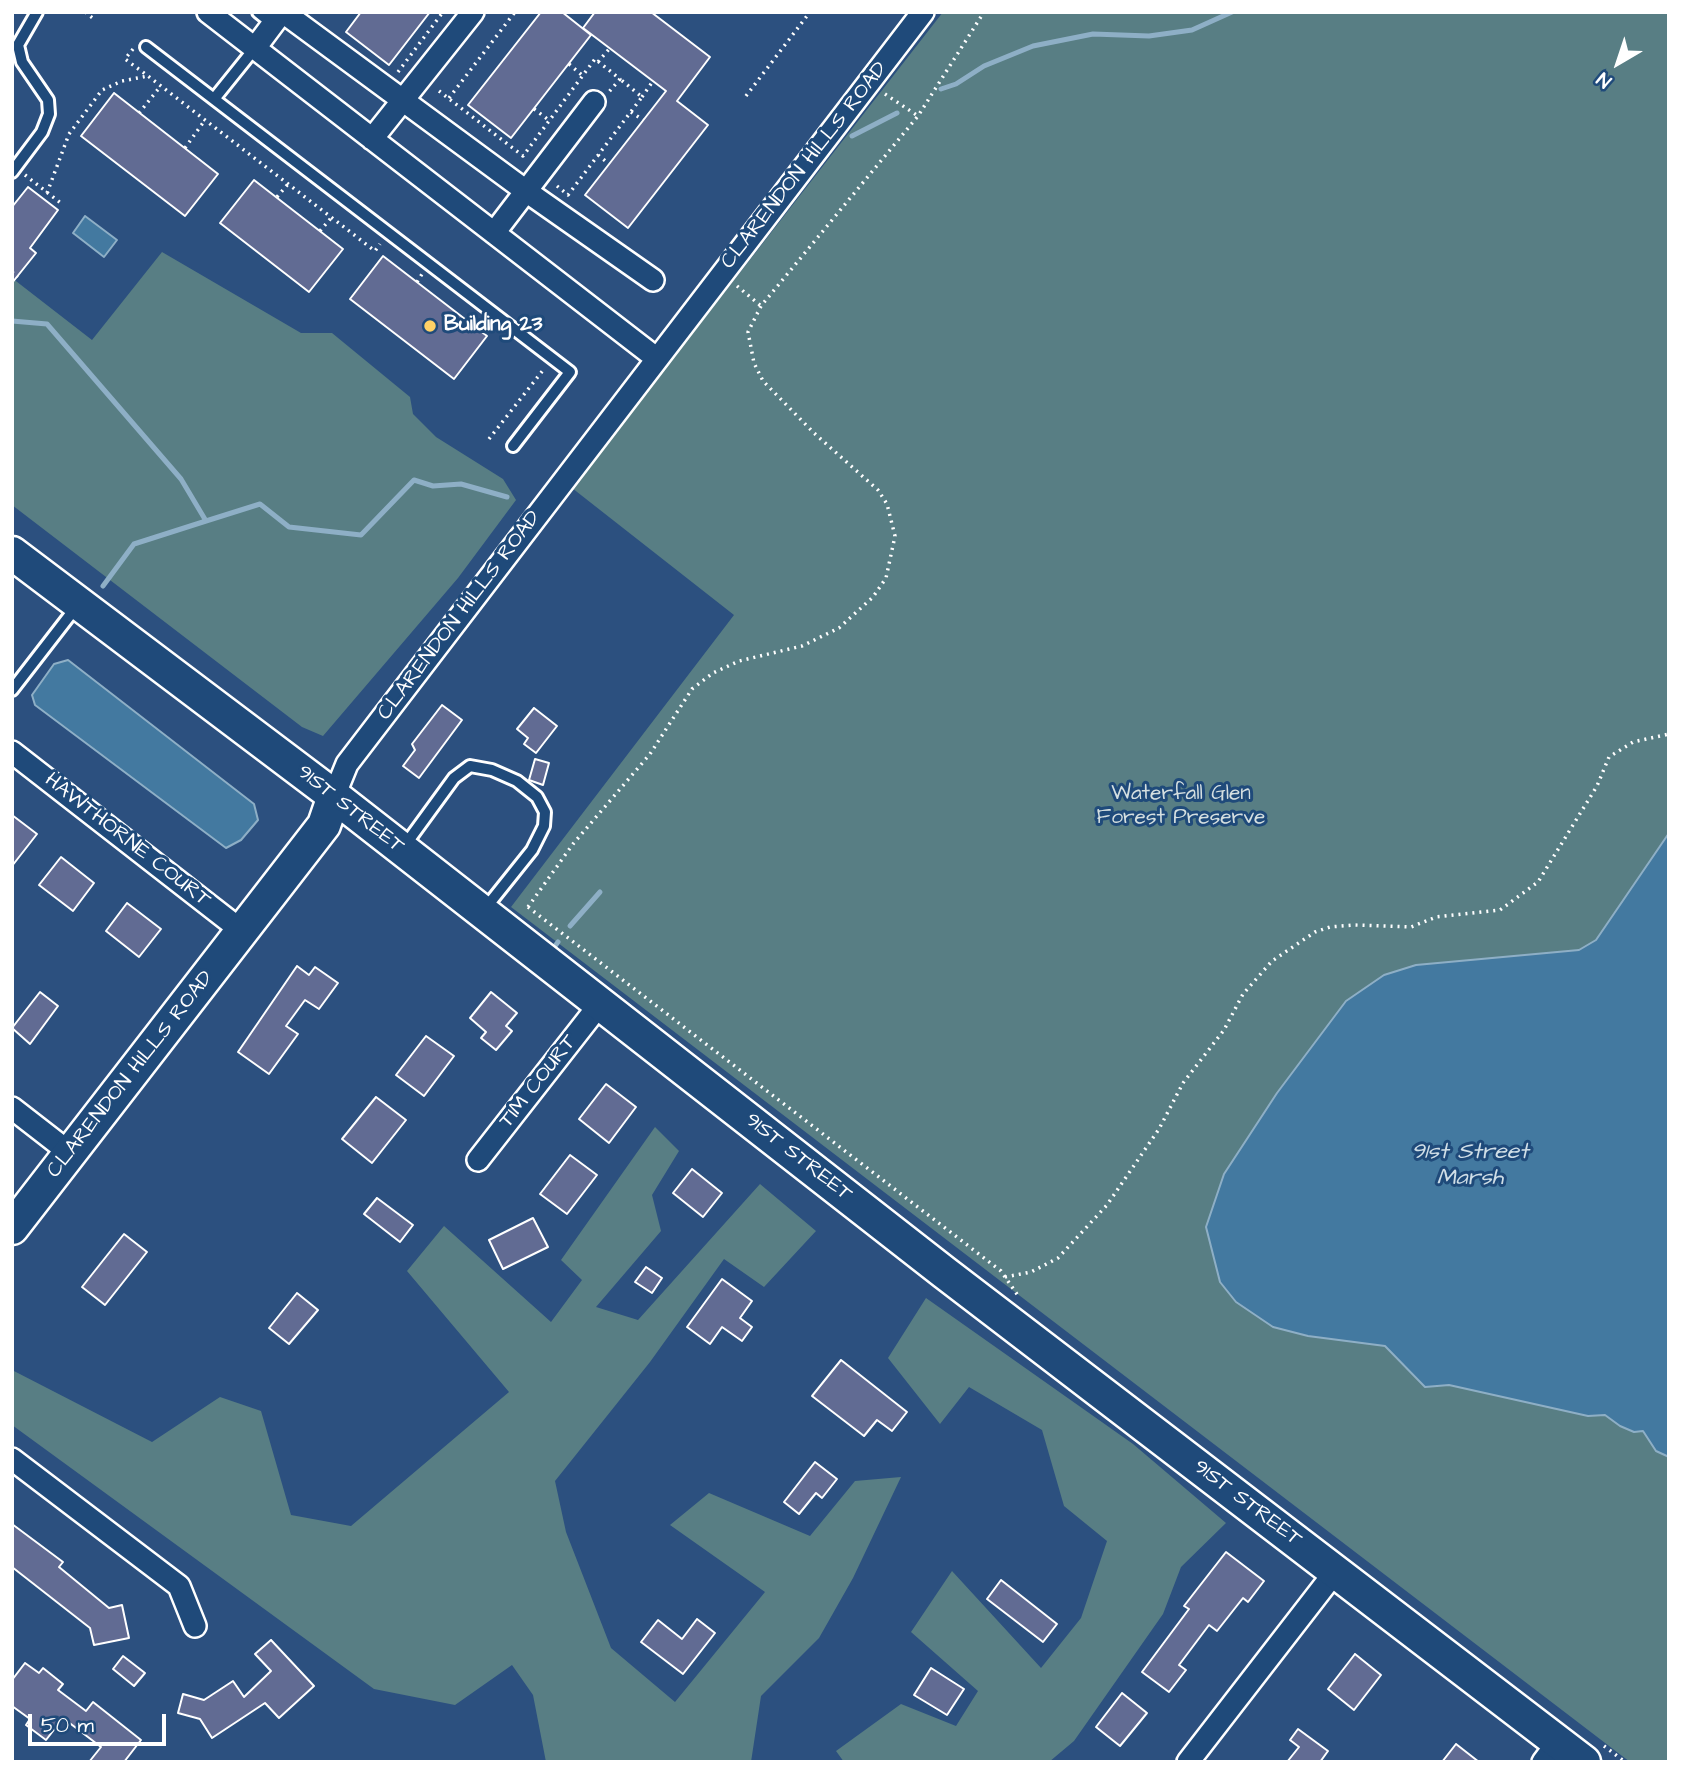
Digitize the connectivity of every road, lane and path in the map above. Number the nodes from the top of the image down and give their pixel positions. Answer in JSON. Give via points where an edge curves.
{"nodes":[{"id":1,"x":37,"y":12,"type":"edge"},
{"id":2,"x":85,"y":12,"type":"edge"},
{"id":3,"x":208,"y":12,"type":"edge"},
{"id":4,"x":443,"y":12,"type":"edge"},
{"id":5,"x":473,"y":12,"type":"edge"},
{"id":6,"x":515,"y":12,"type":"edge"},
{"id":7,"x":810,"y":12,"type":"edge"},
{"id":8,"x":923,"y":12,"type":"edge"},
{"id":9,"x":984,"y":12,"type":"edge"},
{"id":10,"x":274,"y":15,"type":"edge"},
{"id":11,"x":94,"y":19,"type":"dead end"},
{"id":12,"x":146,"y":47,"type":"dead end"},
{"id":13,"x":255,"y":48,"type":"junction"},
{"id":14,"x":610,"y":48,"type":"dead end"},
{"id":15,"x":125,"y":59,"type":"dead end"},
{"id":16,"x":598,"y":62,"type":"junction"},
{"id":17,"x":569,"y":64,"type":"dead end"},
{"id":18,"x":148,"y":76,"type":"junction"},
{"id":19,"x":583,"y":76,"type":"junction"},
{"id":20,"x":393,"y":78,"type":"dead end"},
{"id":21,"x":620,"y":79,"type":"junction"},
{"id":22,"x":653,"y":81,"type":"dead end"},
{"id":23,"x":160,"y":86,"type":"junction"},
{"id":24,"x":439,"y":91,"type":"dead end"},
{"id":25,"x":861,"y":93,"type":"junction"},
{"id":26,"x":746,"y":96,"type":"dead end"},
{"id":27,"x":642,"y":97,"type":"junction"},
{"id":28,"x":449,"y":98,"type":"junction"},
{"id":29,"x":600,"y":98,"type":"joint"},
{"id":30,"x":214,"y":99,"type":"junction"},
{"id":31,"x":403,"y":101,"type":"junction"},
{"id":32,"x":534,"y":109,"type":"dead end"},
{"id":33,"x":631,"y":112,"type":"junction"},
{"id":34,"x":139,"y":113,"type":"dead end"},
{"id":35,"x":918,"y":116,"type":"junction"},
{"id":36,"x":205,"y":120,"type":"junction"},
{"id":37,"x":643,"y":120,"type":"dead end"},
{"id":38,"x":550,"y":121,"type":"junction"},
{"id":39,"x":372,"y":139,"type":"junction"},
{"id":40,"x":185,"y":148,"type":"dead end"},
{"id":41,"x":598,"y":155,"type":"junction"},
{"id":42,"x":609,"y":164,"type":"dead end"},
{"id":43,"x":15,"y":177,"type":"edge"},
{"id":44,"x":288,"y":184,"type":"junction"},
{"id":45,"x":557,"y":186,"type":"dead end"},
{"id":46,"x":526,"y":191,"type":"junction"},
{"id":47,"x":47,"y":192,"type":"junction"},
{"id":48,"x":277,"y":197,"type":"dead end"},
{"id":49,"x":62,"y":204,"type":"dead end"},
{"id":50,"x":331,"y":218,"type":"junction"},
{"id":51,"x":320,"y":231,"type":"dead end"},
{"id":52,"x":494,"y":233,"type":"junction"},
{"id":53,"x":385,"y":239,"type":"dead end"},
{"id":54,"x":12,"y":272,"type":"edge"},
{"id":55,"x":18,"y":277,"type":"dead end"},
{"id":56,"x":653,"y":280,"type":"dead end"},
{"id":57,"x":730,"y":280,"type":"dead end"},
{"id":58,"x":761,"y":306,"type":"junction"},
{"id":59,"x":656,"y":358,"type":"junction"},
{"id":60,"x":549,"y":362,"type":"dead end"},
{"id":61,"x":489,"y":439,"type":"dead end"},
{"id":62,"x":513,"y":446,"type":"dead end"},
{"id":63,"x":12,"y":553,"type":"edge"},
{"id":64,"x":79,"y":604,"type":"junction"},
{"id":65,"x":12,"y":690,"type":"edge"},
{"id":66,"x":1669,"y":734,"type":"edge"},
{"id":67,"x":12,"y":752,"type":"edge"},
{"id":68,"x":334,"y":796,"type":"junction"},
{"id":69,"x":402,"y":849,"type":"junction"},
{"id":70,"x":528,"y":907,"type":"junction"},
{"id":71,"x":483,"y":912,"type":"junction"},
{"id":72,"x":522,"y":916,"type":"dead end"},
{"id":73,"x":242,"y":931,"type":"junction"},
{"id":74,"x":600,"y":1004,"type":"junction"},
{"id":75,"x":12,"y":1108,"type":"edge"},
{"id":76,"x":70,"y":1153,"type":"junction"},
{"id":77,"x":478,"y":1160,"type":"dead end"},
{"id":78,"x":12,"y":1228,"type":"edge"},
{"id":79,"x":1005,"y":1277,"type":"junction"},
{"id":80,"x":1024,"y":1304,"type":"dead end"},
{"id":81,"x":12,"y":1459,"type":"edge"},
{"id":82,"x":1335,"y":1572,"type":"junction"},
{"id":83,"x":195,"y":1626,"type":"dead end"},
{"id":84,"x":1550,"y":1752,"type":"edge"},
{"id":85,"x":1593,"y":1753,"type":"edge"},
{"id":86,"x":1188,"y":1762,"type":"edge"},
{"id":87,"x":1625,"y":1762,"type":"edge"}],
"edges":[{"from":1,"to":43,"type":"lane","via":[[18,45],[22,62],[48,100],[49,114]]},
{"from":2,"to":11,"type":"path"},
{"from":3,"to":13,"type":"street"},
{"from":4,"to":20,"type":"path"},
{"from":5,"to":31,"type":"street"},
{"from":6,"to":28,"type":"path"},
{"from":7,"to":26,"type":"path"},
{"from":8,"to":25,"type":"street","name":"CLARENDON HILLS ROAD"},
{"from":9,"to":35,"type":"path"},
{"from":10,"to":13,"type":"street"},
{"from":10,"to":31,"type":"street"},
{"from":12,"to":30,"type":"lane"},
{"from":13,"to":30,"type":"lane"},
{"from":13,"to":39,"type":"street"},
{"from":14,"to":16,"type":"path"},
{"from":15,"to":18,"type":"path"},
{"from":16,"to":19,"type":"path","via":[[595,59]]},
{"from":16,"to":21,"type":"path"},
{"from":17,"to":19,"type":"path"},
{"from":18,"to":23,"type":"path"},
{"from":18,"to":47,"type":"path","via":[[102,90],[69,134]]},
{"from":19,"to":38,"type":"path"},
{"from":21,"to":27,"type":"path"},
{"from":21,"to":29,"type":"path"},
{"from":22,"to":27,"type":"path"},
{"from":23,"to":34,"type":"path"},
{"from":23,"to":36,"type":"path"},
{"from":24,"to":28,"type":"path"},
{"from":25,"to":35,"type":"path","via":[[888,94]]},
{"from":25,"to":59,"type":"street","name":"CLARENDON HILLS ROAD"},
{"from":27,"to":33,"type":"path"},
{"from":28,"to":38,"type":"path","via":[[523,156]]},
{"from":29,"to":46,"type":"street"},
{"from":30,"to":62,"type":"lane","via":[[570,372]]},
{"from":31,"to":39,"type":"street"},
{"from":31,"to":46,"type":"street"},
{"from":32,"to":38,"type":"path"},
{"from":33,"to":37,"type":"path"},
{"from":33,"to":41,"type":"path"},
{"from":35,"to":58,"type":"path"},
{"from":36,"to":40,"type":"path"},
{"from":36,"to":44,"type":"path"},
{"from":39,"to":52,"type":"street"},
{"from":41,"to":42,"type":"path"},
{"from":41,"to":45,"type":"path","via":[[568,195]]},
{"from":43,"to":47,"type":"path","via":[[24,174]]},
{"from":44,"to":48,"type":"path"},
{"from":44,"to":50,"type":"path"},
{"from":46,"to":52,"type":"street"},
{"from":46,"to":56,"type":"street"},
{"from":47,"to":49,"type":"path"},
{"from":50,"to":51,"type":"path"},
{"from":50,"to":53,"type":"path","via":[[375,251]]},
{"from":52,"to":59,"type":"street"},
{"from":54,"to":55,"type":"path"},
{"from":57,"to":58,"type":"path"},
{"from":58,"to":70,"type":"path","via":[[748,332],[763,381],[878,490],[887,504],[895,536],[886,578],[873,597],[839,628],[802,646],[739,662],[692,689],[650,754],[573,844]]},
{"from":59,"to":68,"type":"street","name":"CLARENDON HILLS ROAD","via":[[347,764]]},
{"from":60,"to":61,"type":"path"},
{"from":63,"to":64,"type":"main road","name":"91ST STREET"},
{"from":64,"to":65,"type":"lane"},
{"from":64,"to":68,"type":"main road","name":"91ST STREET"},
{"from":66,"to":79,"type":"path","via":[[1633,742],[1609,757],[1597,786],[1538,881],[1500,909],[1436,917],[1411,928],[1330,927],[1272,961],[1243,993],[1224,1030],[1183,1083],[1159,1129],[1107,1205],[1058,1258],[1031,1272]]},
{"from":67,"to":73,"type":"street","name":"HAWTHORNE COURT"},
{"from":68,"to":69,"type":"main road","name":"91ST STREET"},
{"from":68,"to":73,"type":"main road","name":"CLARENDON HILLS ROAD","via":[[324,825]]},
{"from":69,"to":71,"type":"main road","name":"91ST STREET"},
{"from":69,"to":71,"type":"lane","via":[[454,778],[470,766],[517,781],[537,797],[545,812],[544,826],[532,850]]},
{"from":70,"to":72,"type":"path"},
{"from":70,"to":79,"type":"path"},
{"from":71,"to":74,"type":"main road","name":"91ST STREET"},
{"from":73,"to":76,"type":"main road","name":"CLARENDON HILLS ROAD"},
{"from":74,"to":77,"type":"street","name":"TIM COURT"},
{"from":74,"to":82,"type":"main road","name":"91ST STREET"},
{"from":75,"to":76,"type":"street"},
{"from":76,"to":78,"type":"main road","name":"CLARENDON HILLS ROAD"},
{"from":79,"to":80,"type":"path"},
{"from":81,"to":83,"type":"street","via":[[179,1586]]},
{"from":82,"to":84,"type":"main road","name":"91ST STREET"},
{"from":82,"to":86,"type":"street"},
{"from":84,"to":85,"type":"main road","name":"91ST STREET"},
{"from":85,"to":87,"type":"path"}]}
